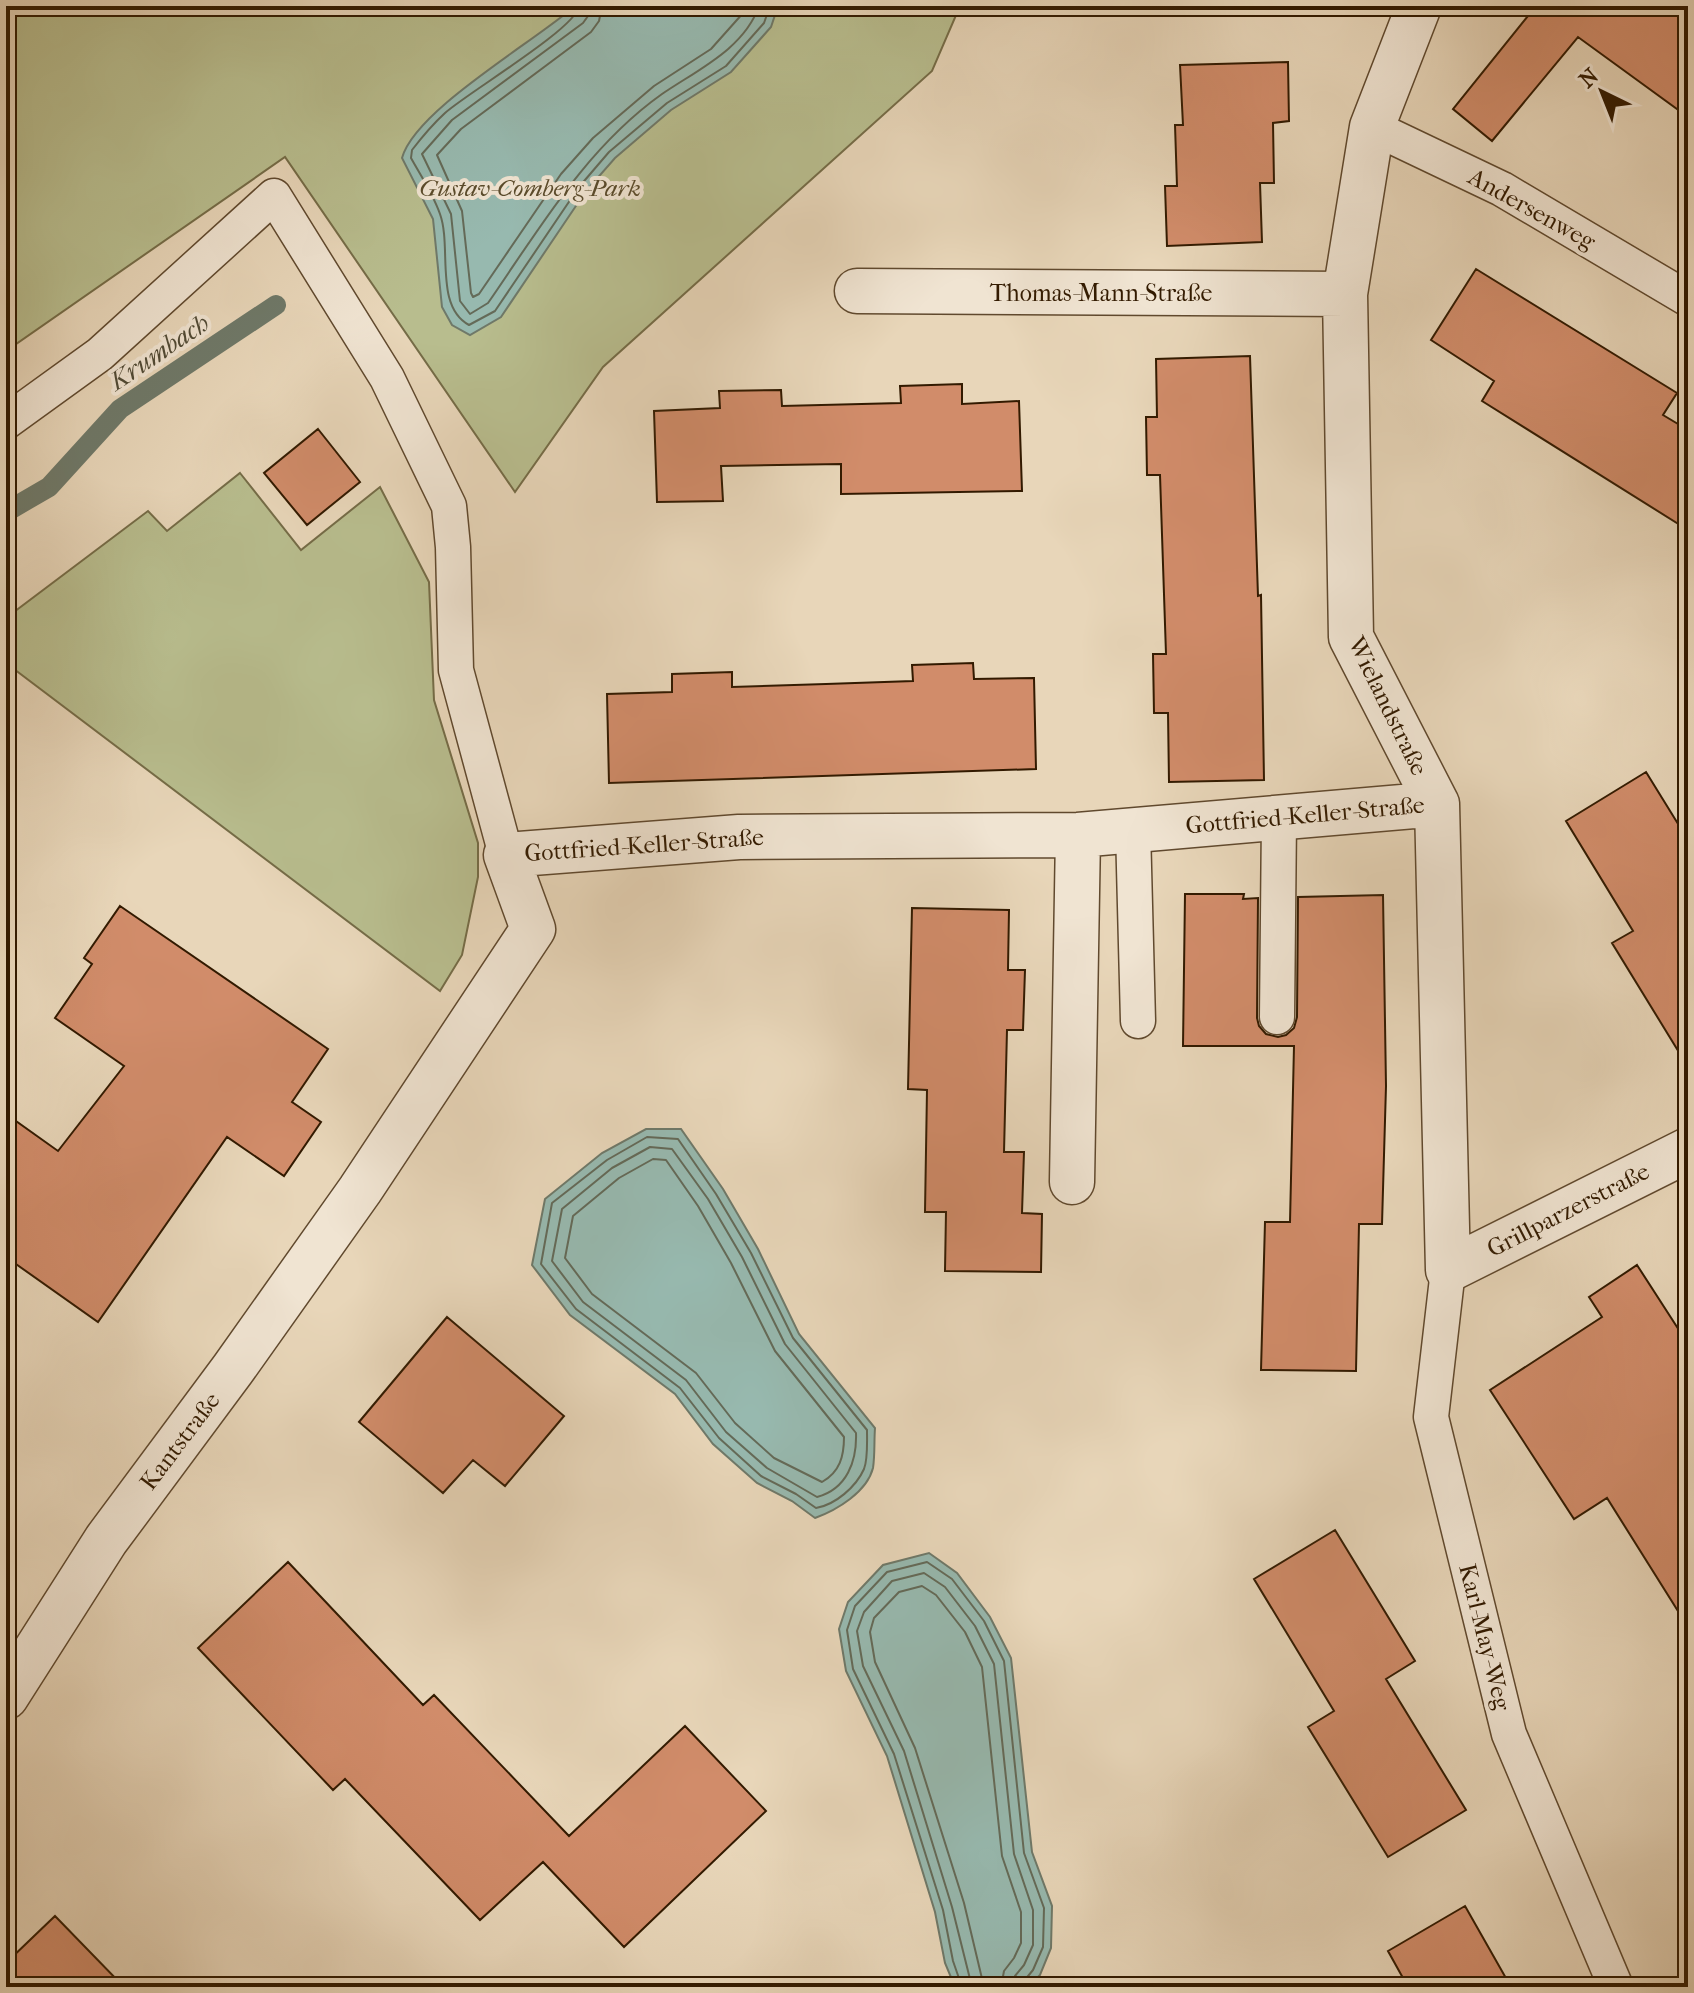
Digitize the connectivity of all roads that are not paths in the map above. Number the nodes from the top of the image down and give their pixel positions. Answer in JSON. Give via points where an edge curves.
{"nodes":[{"id":1,"x":1419,"y":6,"type":"edge"},
{"id":2,"x":1372,"y":127,"type":"junction"},
{"id":3,"x":857,"y":291,"type":"dead end"},
{"id":4,"x":1345,"y":294,"type":"junction"},
{"id":5,"x":1688,"y":299,"type":"edge"},
{"id":6,"x":6,"y":422,"type":"edge"},
{"id":7,"x":1437,"y":804,"type":"junction"},
{"id":8,"x":1279,"y":818,"type":"junction"},
{"id":9,"x":1133,"y":829,"type":"junction"},
{"id":10,"x":1078,"y":835,"type":"junction"},
{"id":11,"x":506,"y":855,"type":"junction"},
{"id":12,"x":1277,"y":1017,"type":"dead end"},
{"id":13,"x":1138,"y":1021,"type":"dead end"},
{"id":14,"x":1688,"y":1150,"type":"edge"},
{"id":15,"x":1072,"y":1182,"type":"dead end"},
{"id":16,"x":360,"y":1190,"type":"joint"},
{"id":17,"x":1448,"y":1270,"type":"junction"},
{"id":18,"x":6,"y":1697,"type":"edge"},
{"id":19,"x":1616,"y":1987,"type":"edge"}],
"edges":[{"from":1,"to":2,"type":"street","name":"Wielandstraße"},
{"from":2,"to":4,"type":"street","name":"Wielandstraße"},
{"from":2,"to":5,"type":"lane","name":"Andersenweg","via":[[1502,189]]},
{"from":3,"to":4,"type":"street","name":"Thomas-Mann-Straße"},
{"from":4,"to":7,"type":"street","name":"Wielandstraße","via":[[1351,637]]},
{"from":6,"to":11,"type":"lane","via":[[100,354],[274,196],[387,378],[449,506],[456,670]]},
{"from":7,"to":8,"type":"street","name":"Gottfried-Keller-Straße"},
{"from":7,"to":17,"type":"street","name":"Wielandstraße"},
{"from":8,"to":9,"type":"street","name":"Gottfried-Keller-Straße"},
{"from":8,"to":12,"type":"lane"},
{"from":9,"to":10,"type":"street","name":"Gottfried-Keller-Straße"},
{"from":9,"to":13,"type":"lane"},
{"from":10,"to":11,"type":"street","name":"Gottfried-Keller-Straße","via":[[739,837]]},
{"from":10,"to":15,"type":"street"},
{"from":11,"to":16,"type":"street","name":"Gottfried-Keller-Straße","via":[[533,929]]},
{"from":14,"to":17,"type":"street","name":"Grillparzerstraße"},
{"from":16,"to":18,"type":"street","name":"Kantstraße","via":[[106,1540]]},
{"from":17,"to":19,"type":"lane","name":"Karl-May-Weg","via":[[1431,1417],[1509,1734]]}]}
